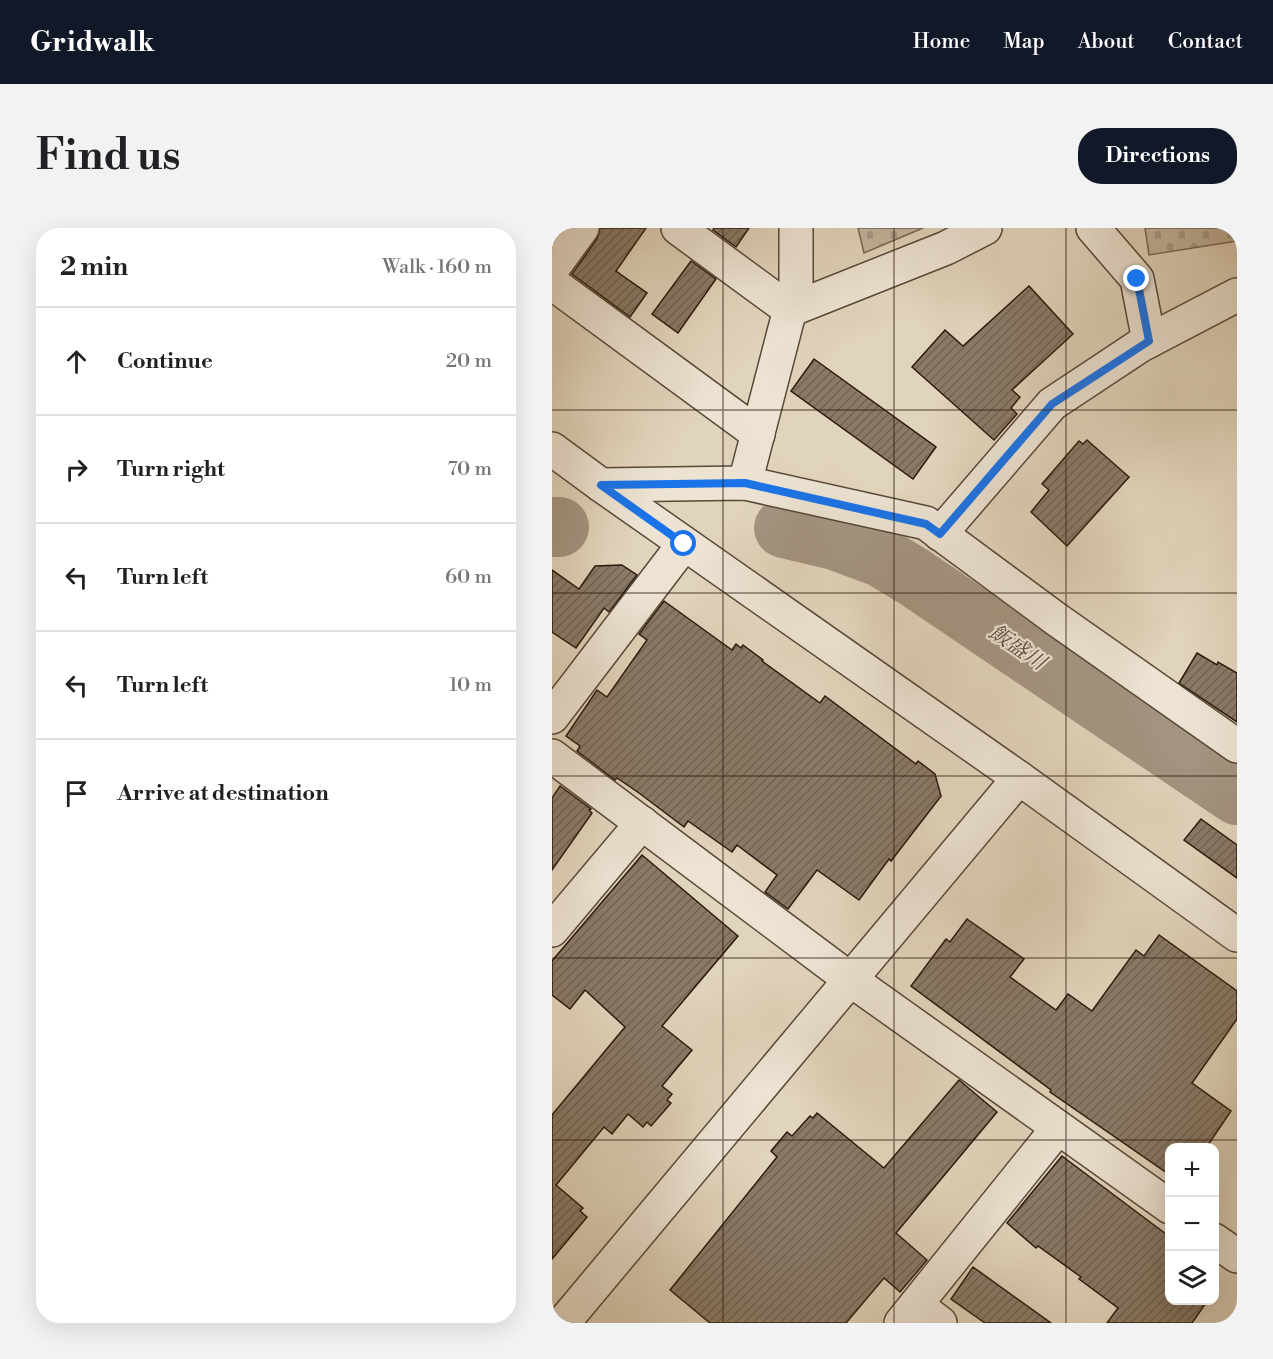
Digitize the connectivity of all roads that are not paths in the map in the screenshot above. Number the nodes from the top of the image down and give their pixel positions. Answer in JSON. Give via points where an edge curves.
{"nodes":[{"id":1,"x":582,"y":228,"type":"edge"},
{"id":2,"x":678,"y":228,"type":"edge"},
{"id":3,"x":796,"y":228,"type":"edge"},
{"id":4,"x":985,"y":228,"type":"edge"},
{"id":5,"x":1093,"y":228,"type":"edge"},
{"id":6,"x":552,"y":269,"type":"edge"},
{"id":7,"x":552,"y":283,"type":"edge"},
{"id":8,"x":1237,"y":295,"type":"edge"},
{"id":9,"x":790,"y":310,"type":"junction"},
{"id":10,"x":1149,"y":341,"type":"junction"},
{"id":11,"x":758,"y":434,"type":"junction"},
{"id":12,"x":552,"y":449,"type":"edge"},
{"id":13,"x":745,"y":483,"type":"junction"},
{"id":14,"x":601,"y":485,"type":"junction"},
{"id":15,"x":940,"y":534,"type":"junction"},
{"id":16,"x":684,"y":544,"type":"junction"},
{"id":17,"x":552,"y":717,"type":"edge"},
{"id":18,"x":1237,"y":746,"type":"edge"},
{"id":19,"x":552,"y":756,"type":"edge"},
{"id":20,"x":1019,"y":778,"type":"junction"},
{"id":21,"x":642,"y":823,"type":"junction"},
{"id":22,"x":552,"y":930,"type":"edge"},
{"id":23,"x":1237,"y":935,"type":"edge"},
{"id":24,"x":851,"y":980,"type":"junction"},
{"id":25,"x":1058,"y":1128,"type":"junction"},
{"id":26,"x":1165,"y":1203,"type":"edge"},
{"id":27,"x":1219,"y":1243,"type":"edge"},
{"id":28,"x":1237,"y":1256,"type":"edge"},
{"id":29,"x":919,"y":1317,"type":"edge"},
{"id":30,"x":563,"y":1323,"type":"edge"}],
"edges":[{"from":1,"to":6,"type":"street"},
{"from":2,"to":9,"type":"street"},
{"from":3,"to":9,"type":"street","via":[[796,286]]},
{"from":4,"to":9,"type":"street","via":[[946,248]]},
{"from":5,"to":10,"type":"street","via":[[1137,279]]},
{"from":7,"to":11,"type":"street"},
{"from":8,"to":10,"type":"street"},
{"from":9,"to":11,"type":"street"},
{"from":10,"to":15,"type":"street","via":[[1052,404]]},
{"from":11,"to":13,"type":"street"},
{"from":12,"to":14,"type":"street"},
{"from":13,"to":14,"type":"street"},
{"from":13,"to":15,"type":"street","via":[[926,524]]},
{"from":14,"to":16,"type":"street"},
{"from":15,"to":18,"type":"street"},
{"from":16,"to":17,"type":"street"},
{"from":16,"to":20,"type":"street"},
{"from":19,"to":21,"type":"street"},
{"from":20,"to":23,"type":"street"},
{"from":20,"to":24,"type":"street"},
{"from":21,"to":22,"type":"street"},
{"from":21,"to":24,"type":"street"},
{"from":24,"to":25,"type":"street"},
{"from":24,"to":30,"type":"street"},
{"from":25,"to":26,"type":"street"},
{"from":25,"to":29,"type":"street"},
{"from":27,"to":28,"type":"street"}]}
